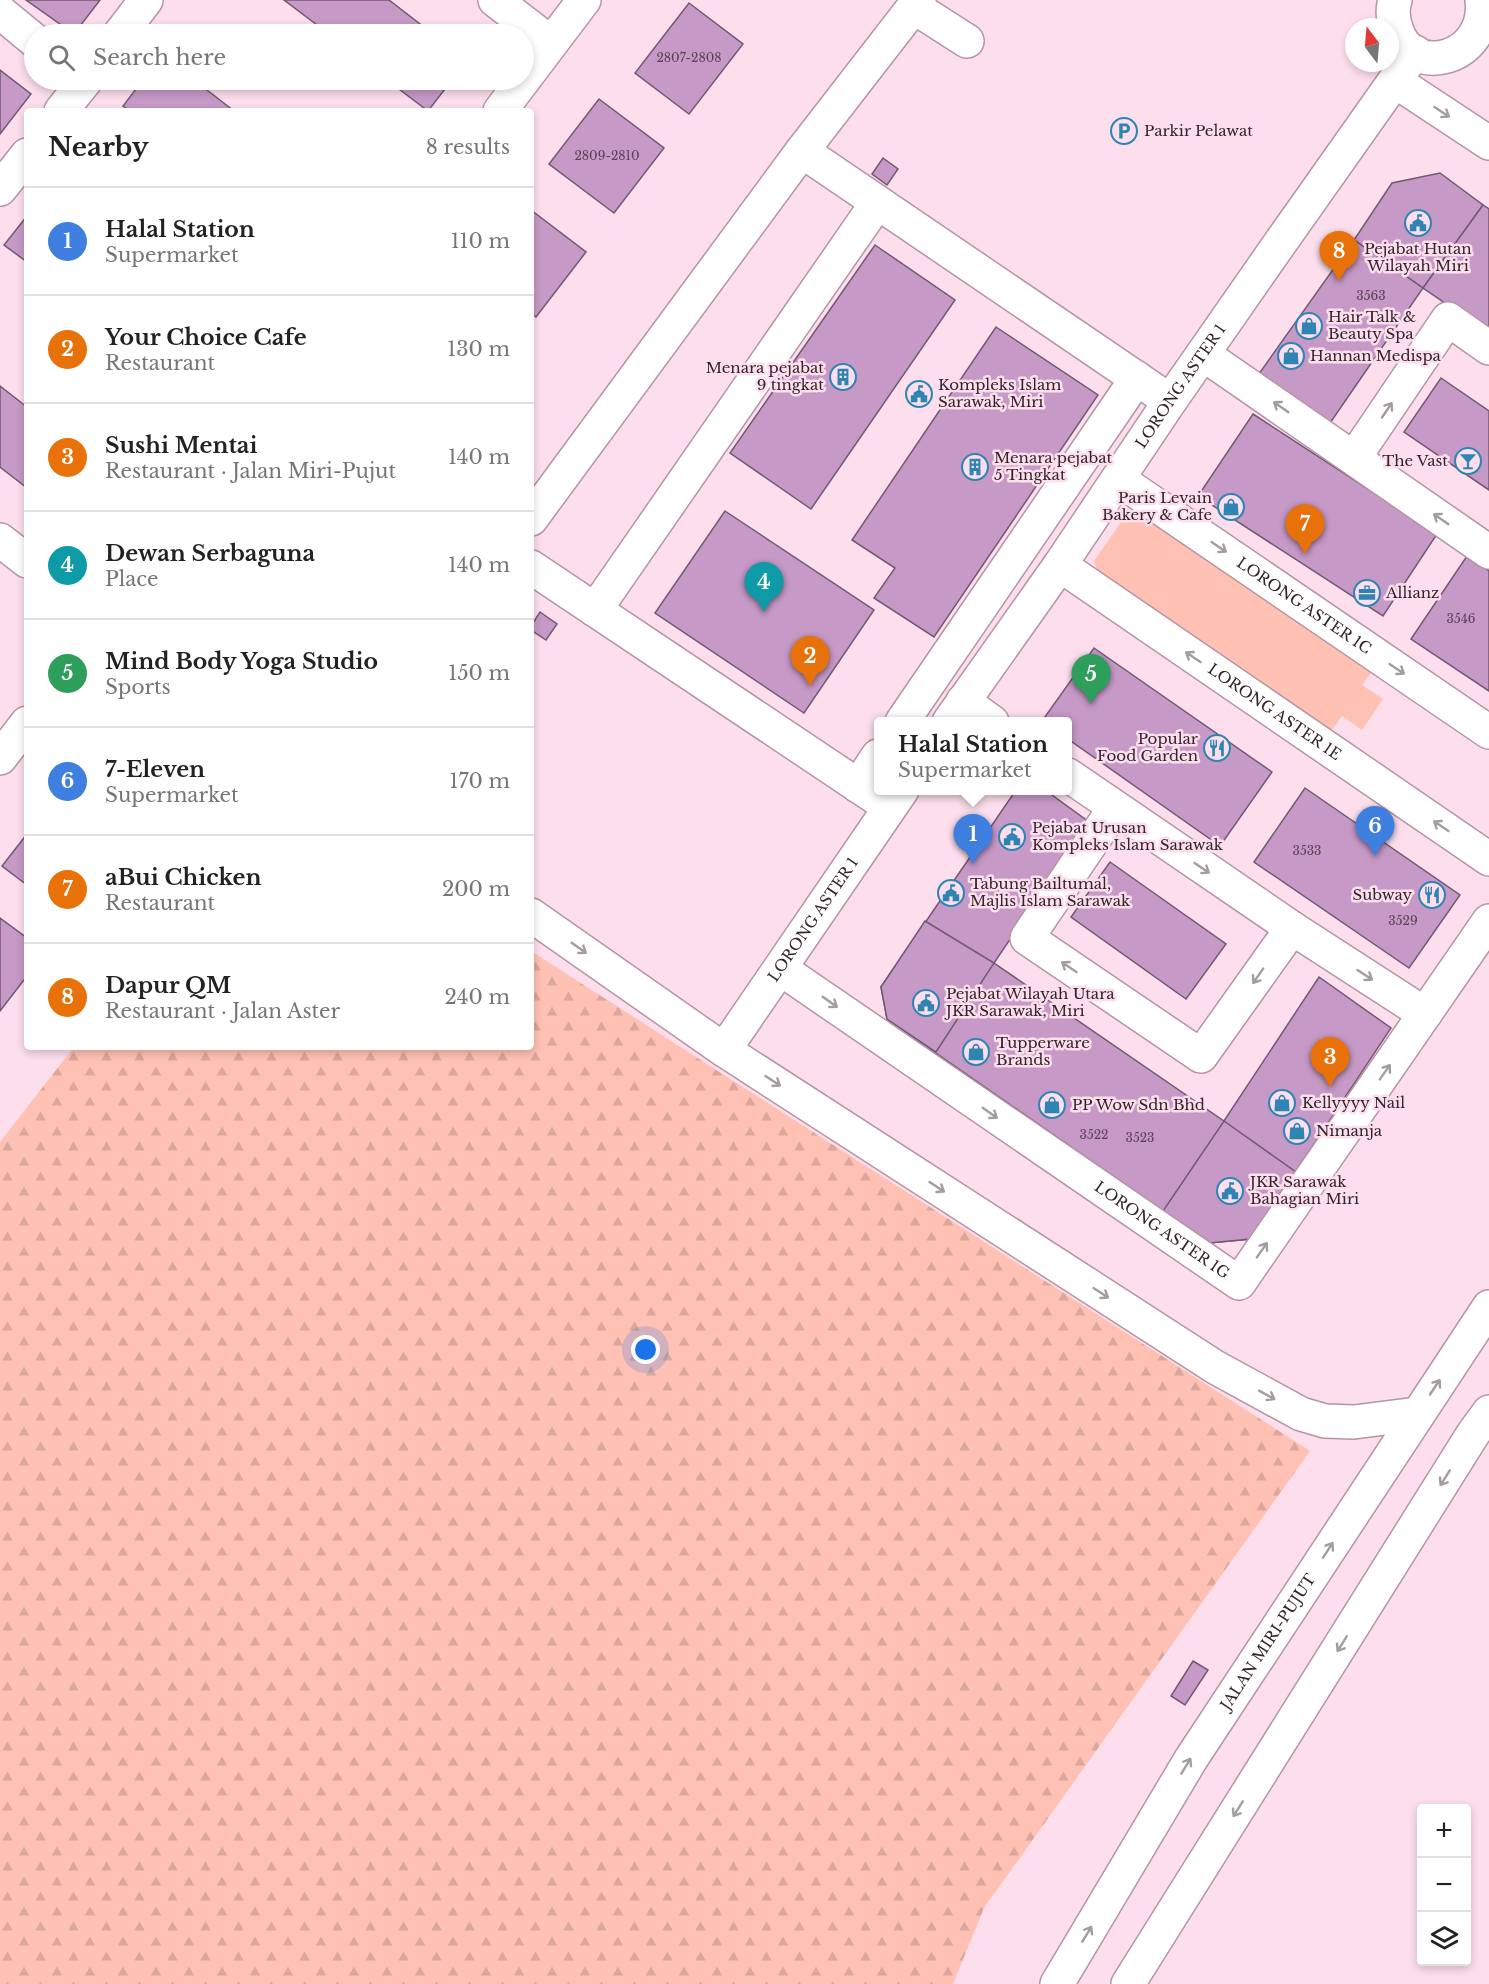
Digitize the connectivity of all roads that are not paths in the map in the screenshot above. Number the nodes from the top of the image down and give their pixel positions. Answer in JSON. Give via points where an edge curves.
{"nodes":[{"id":1,"x":146,"y":0,"type":"edge"},
{"id":2,"x":495,"y":0,"type":"edge"},
{"id":3,"x":584,"y":0,"type":"edge"},
{"id":4,"x":1395,"y":0,"type":"edge"},
{"id":5,"x":916,"y":3,"type":"edge"},
{"id":6,"x":0,"y":12,"type":"edge"},
{"id":7,"x":1484,"y":22,"type":"edge"},
{"id":8,"x":128,"y":24,"type":"edge"},
{"id":9,"x":526,"y":24,"type":"edge"},
{"id":10,"x":534,"y":30,"type":"edge"},
{"id":11,"x":24,"y":32,"type":"edge"},
{"id":12,"x":967,"y":41,"type":"dead end"},
{"id":13,"x":551,"y":43,"type":"junction"},
{"id":14,"x":1415,"y":52,"type":"junction"},
{"id":15,"x":534,"y":66,"type":"edge"},
{"id":16,"x":1395,"y":81,"type":"junction"},
{"id":17,"x":77,"y":90,"type":"edge"},
{"id":18,"x":516,"y":90,"type":"edge"},
{"id":19,"x":63,"y":108,"type":"edge"},
{"id":20,"x":502,"y":108,"type":"edge"},
{"id":21,"x":1489,"y":143,"type":"edge"},
{"id":22,"x":802,"y":151,"type":"junction"},
{"id":23,"x":24,"y":159,"type":"edge"},
{"id":24,"x":0,"y":189,"type":"edge"},
{"id":25,"x":877,"y":203,"type":"junction"},
{"id":26,"x":1489,"y":348,"type":"edge"},
{"id":27,"x":1203,"y":354,"type":"junction"},
{"id":28,"x":1137,"y":378,"type":"junction"},
{"id":29,"x":1170,"y":401,"type":"junction"},
{"id":30,"x":1354,"y":458,"type":"junction"},
{"id":31,"x":1118,"y":479,"type":"junction"},
{"id":32,"x":534,"y":515,"type":"edge"},
{"id":33,"x":0,"y":540,"type":"edge"},
{"id":34,"x":1489,"y":552,"type":"edge"},
{"id":35,"x":24,"y":559,"type":"edge"},
{"id":36,"x":1060,"y":565,"type":"junction"},
{"id":37,"x":534,"y":569,"type":"edge"},
{"id":38,"x":595,"y":610,"type":"junction"},
{"id":39,"x":956,"y":711,"type":"edge"},
{"id":40,"x":905,"y":717,"type":"edge"},
{"id":41,"x":976,"y":717,"type":"edge"},
{"id":42,"x":24,"y":727,"type":"edge"},
{"id":43,"x":1489,"y":732,"type":"edge"},
{"id":44,"x":0,"y":758,"type":"edge"},
{"id":45,"x":874,"y":763,"type":"edge"},
{"id":46,"x":1072,"y":778,"type":"edge"},
{"id":47,"x":858,"y":786,"type":"junction"},
{"id":48,"x":874,"y":791,"type":"edge"},
{"id":49,"x":896,"y":799,"type":"edge"},
{"id":50,"x":1114,"y":808,"type":"junction"},
{"id":51,"x":1489,"y":859,"type":"edge"},
{"id":52,"x":534,"y":917,"type":"edge"},
{"id":53,"x":1489,"y":921,"type":"edge"},
{"id":54,"x":1292,"y":928,"type":"junction"},
{"id":55,"x":781,"y":969,"type":"junction"},
{"id":56,"x":1425,"y":1014,"type":"junction"},
{"id":57,"x":724,"y":1050,"type":"junction"},
{"id":58,"x":1489,"y":1307,"type":"edge"},
{"id":59,"x":1417,"y":1414,"type":"junction"},
{"id":60,"x":1484,"y":1429,"type":"edge"},
{"id":61,"x":1057,"y":1984,"type":"edge"},
{"id":62,"x":1128,"y":1984,"type":"edge"}],
"edges":[{"from":1,"to":8,"type":"main road"},
{"from":2,"to":9,"type":"main road"},
{"from":3,"to":13,"type":"main road"},
{"from":4,"to":14,"type":"main road","via":[[1393,19],[1397,34]]},
{"from":5,"to":12,"type":"main road"},
{"from":5,"to":22,"type":"main road"},
{"from":6,"to":11,"type":"main road"},
{"from":7,"to":14,"type":"main road","via":[[1473,43],[1461,53],[1432,58]]},
{"from":10,"to":13,"type":"main road"},
{"from":13,"to":15,"type":"main road"},
{"from":14,"to":16,"type":"main road","name":"LORONG ASTER 1"},
{"from":16,"to":21,"type":"main road","one_way":true},
{"from":16,"to":27,"type":"main road","name":"LORONG ASTER 1","via":[[1268,240]]},
{"from":17,"to":19,"type":"main road"},
{"from":18,"to":20,"type":"main road"},
{"from":22,"to":25,"type":"main road"},
{"from":22,"to":32,"type":"main road"},
{"from":23,"to":24,"type":"main road"},
{"from":25,"to":28,"type":"main road"},
{"from":25,"to":38,"type":"main road"},
{"from":30,"to":26,"type":"main road","one_way":true,"via":[[1448,320]]},
{"from":27,"to":29,"type":"main road","name":"LORONG ASTER 1"},
{"from":30,"to":27,"type":"main road","one_way":true},
{"from":28,"to":29,"type":"main road"},
{"from":28,"to":40,"type":"main road"},
{"from":29,"to":31,"type":"main road","name":"LORONG ASTER 1"},
{"from":34,"to":30,"type":"main road","one_way":true},
{"from":31,"to":36,"type":"main road","name":"LORONG ASTER 1"},
{"from":31,"to":43,"type":"main road","name":"LORONG ASTER 1C","one_way":true},
{"from":33,"to":35,"type":"main road"},
{"from":36,"to":39,"type":"main road","name":"LORONG ASTER 1"},
{"from":51,"to":36,"type":"main road","name":"LORONG ASTER 1E","one_way":true},
{"from":37,"to":38,"type":"main road"},
{"from":38,"to":47,"type":"main road"},
{"from":39,"to":41,"type":"main road"},
{"from":42,"to":44,"type":"main road"},
{"from":45,"to":47,"type":"main road"},
{"from":46,"to":50,"type":"main road"},
{"from":47,"to":48,"type":"main road"},
{"from":49,"to":55,"type":"main road","name":"LORONG ASTER 1"},
{"from":50,"to":54,"type":"main road","one_way":true},
{"from":54,"to":50,"type":"main road","one_way":true,"via":[[1201,1056],[1027,938]]},
{"from":52,"to":57,"type":"main road","one_way":true},
{"from":53,"to":56,"type":"main road","name":"LORONG ASTER 1G"},
{"from":54,"to":56,"type":"main road","one_way":true},
{"from":55,"to":56,"type":"main road","name":"LORONG ASTER 1G","one_way":true,"via":[[1239,1283]]},
{"from":55,"to":57,"type":"main road","name":"LORONG ASTER 1"},
{"from":57,"to":59,"type":"main road","one_way":true,"via":[[1215,1366],[1301,1414],[1325,1421],[1354,1422]]},
{"from":59,"to":58,"type":"main road","name":"JALAN MIRI-PUJUT","one_way":true},
{"from":61,"to":59,"type":"main road","name":"JALAN MIRI-PUJUT","one_way":true,"via":[[1191,1759]]},
{"from":60,"to":62,"type":"main road","one_way":true}]}
